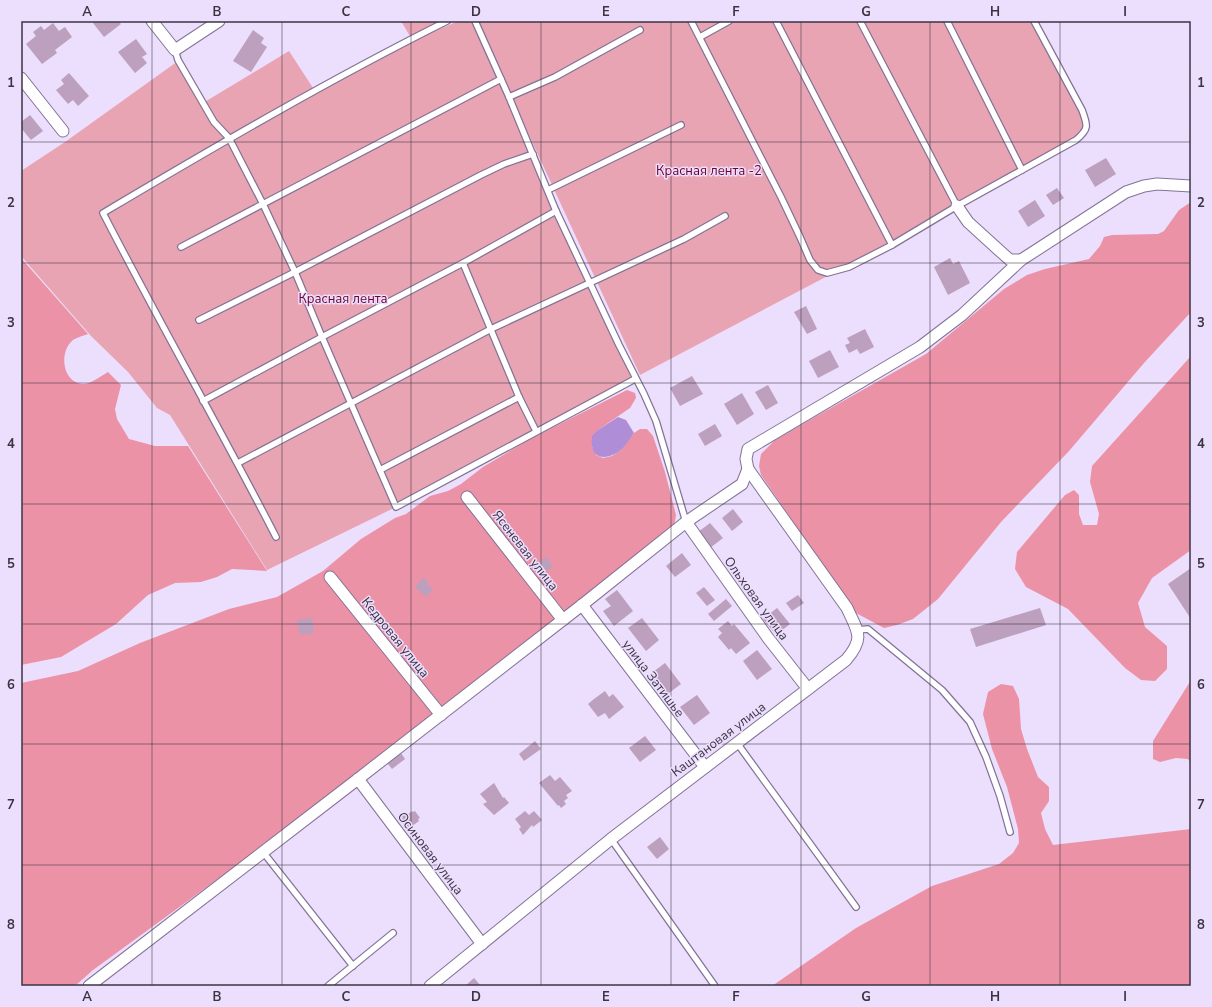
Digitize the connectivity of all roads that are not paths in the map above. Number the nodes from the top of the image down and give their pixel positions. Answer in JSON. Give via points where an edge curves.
{"nodes":[{"id":1,"x":152,"y":21,"type":"edge"},
{"id":2,"x":219,"y":21,"type":"edge"},
{"id":3,"x":447,"y":21,"type":"edge"},
{"id":4,"x":475,"y":21,"type":"edge"},
{"id":5,"x":691,"y":21,"type":"edge"},
{"id":6,"x":729,"y":21,"type":"edge"},
{"id":7,"x":776,"y":21,"type":"edge"},
{"id":8,"x":860,"y":21,"type":"edge"},
{"id":9,"x":947,"y":21,"type":"edge"},
{"id":10,"x":1034,"y":21,"type":"edge"},
{"id":11,"x":640,"y":30,"type":"dead end"},
{"id":12,"x":700,"y":37,"type":"junction"},
{"id":13,"x":175,"y":50,"type":"junction"},
{"id":14,"x":21,"y":78,"type":"edge"},
{"id":15,"x":501,"y":79,"type":"junction"},
{"id":16,"x":510,"y":97,"type":"junction"},
{"id":17,"x":681,"y":126,"type":"dead end"},
{"id":18,"x":63,"y":131,"type":"dead end"},
{"id":19,"x":229,"y":138,"type":"junction"},
{"id":20,"x":533,"y":154,"type":"junction"},
{"id":21,"x":1022,"y":170,"type":"junction"},
{"id":22,"x":1191,"y":186,"type":"edge"},
{"id":23,"x":548,"y":190,"type":"junction"},
{"id":24,"x":263,"y":204,"type":"junction"},
{"id":25,"x":956,"y":206,"type":"junction"},
{"id":26,"x":556,"y":210,"type":"junction"},
{"id":27,"x":725,"y":216,"type":"dead end"},
{"id":28,"x":892,"y":245,"type":"junction"},
{"id":29,"x":181,"y":247,"type":"dead end"},
{"id":30,"x":1021,"y":260,"type":"junction"},
{"id":31,"x":463,"y":263,"type":"junction"},
{"id":32,"x":296,"y":272,"type":"junction"},
{"id":33,"x":590,"y":283,"type":"junction"},
{"id":34,"x":199,"y":320,"type":"dead end"},
{"id":35,"x":491,"y":329,"type":"junction"},
{"id":36,"x":322,"y":337,"type":"junction"},
{"id":37,"x":635,"y":378,"type":"junction"},
{"id":38,"x":519,"y":397,"type":"junction"},
{"id":39,"x":203,"y":402,"type":"junction"},
{"id":40,"x":351,"y":404,"type":"junction"},
{"id":41,"x":536,"y":431,"type":"junction"},
{"id":42,"x":238,"y":462,"type":"junction"},
{"id":43,"x":748,"y":469,"type":"junction"},
{"id":44,"x":380,"y":470,"type":"junction"},
{"id":45,"x":467,"y":497,"type":"dead end"},
{"id":46,"x":686,"y":522,"type":"junction"},
{"id":47,"x":276,"y":537,"type":"dead end"},
{"id":48,"x":330,"y":577,"type":"dead end"},
{"id":49,"x":582,"y":605,"type":"junction"},
{"id":50,"x":563,"y":620,"type":"junction"},
{"id":51,"x":857,"y":630,"type":"junction"},
{"id":52,"x":808,"y":689,"type":"junction"},
{"id":53,"x":441,"y":715,"type":"junction"},
{"id":54,"x":737,"y":743,"type":"junction"},
{"id":55,"x":705,"y":767,"type":"junction"},
{"id":56,"x":358,"y":779,"type":"junction"},
{"id":57,"x":1010,"y":832,"type":"dead end"},
{"id":58,"x":610,"y":840,"type":"junction"},
{"id":59,"x":263,"y":852,"type":"junction"},
{"id":60,"x":856,"y":907,"type":"dead end"},
{"id":61,"x":393,"y":933,"type":"dead end"},
{"id":62,"x":482,"y":944,"type":"junction"},
{"id":63,"x":353,"y":966,"type":"junction"},
{"id":64,"x":89,"y":986,"type":"edge"},
{"id":65,"x":328,"y":986,"type":"edge"},
{"id":66,"x":430,"y":986,"type":"edge"},
{"id":67,"x":715,"y":986,"type":"edge"}],
"edges":[{"from":1,"to":13,"type":"street"},
{"from":2,"to":13,"type":"street"},
{"from":3,"to":19,"type":"lane"},
{"from":4,"to":15,"type":"lane"},
{"from":5,"to":12,"type":"lane"},
{"from":6,"to":12,"type":"lane"},
{"from":7,"to":28,"type":"lane"},
{"from":8,"to":25,"type":"lane"},
{"from":9,"to":21,"type":"lane"},
{"from":10,"to":21,"type":"lane","via":[[1087,123],[1086,132],[1076,140]]},
{"from":11,"to":16,"type":"lane","via":[[555,77]]},
{"from":12,"to":28,"type":"lane","via":[[810,260],[818,270],[827,273],[849,267]]},
{"from":13,"to":19,"type":"lane","via":[[178,60],[214,122]]},
{"from":14,"to":18,"type":"street"},
{"from":15,"to":16,"type":"lane"},
{"from":15,"to":24,"type":"lane"},
{"from":16,"to":20,"type":"lane"},
{"from":17,"to":23,"type":"lane"},
{"from":19,"to":24,"type":"lane"},
{"from":19,"to":39,"type":"lane","via":[[103,213]]},
{"from":20,"to":23,"type":"lane"},
{"from":20,"to":32,"type":"lane","via":[[481,175]]},
{"from":21,"to":25,"type":"lane"},
{"from":22,"to":30,"type":"street","via":[[1157,184],[1126,192]]},
{"from":23,"to":26,"type":"lane"},
{"from":24,"to":29,"type":"lane"},
{"from":24,"to":32,"type":"lane"},
{"from":25,"to":28,"type":"lane"},
{"from":25,"to":30,"type":"street","via":[[968,222],[1010,260]]},
{"from":26,"to":31,"type":"lane"},
{"from":26,"to":33,"type":"lane"},
{"from":27,"to":33,"type":"lane","via":[[684,239]]},
{"from":30,"to":43,"type":"street","via":[[962,315],[920,347],[748,449]]},
{"from":31,"to":35,"type":"lane"},
{"from":31,"to":36,"type":"lane"},
{"from":32,"to":34,"type":"lane"},
{"from":32,"to":36,"type":"lane"},
{"from":33,"to":35,"type":"lane"},
{"from":33,"to":37,"type":"lane"},
{"from":35,"to":38,"type":"lane"},
{"from":35,"to":40,"type":"lane"},
{"from":36,"to":39,"type":"lane"},
{"from":36,"to":40,"type":"lane"},
{"from":37,"to":41,"type":"lane"},
{"from":37,"to":46,"type":"lane","via":[[656,421]]},
{"from":38,"to":41,"type":"lane"},
{"from":38,"to":44,"type":"lane"},
{"from":39,"to":42,"type":"lane"},
{"from":40,"to":42,"type":"lane"},
{"from":40,"to":44,"type":"lane"},
{"from":41,"to":44,"type":"lane","via":[[396,507]]},
{"from":42,"to":47,"type":"lane"},
{"from":43,"to":46,"type":"street","via":[[742,484]]},
{"from":43,"to":51,"type":"street","name":"Каштановая улица","via":[[847,608]]},
{"from":45,"to":50,"type":"street","name":"Ясеневая улица"},
{"from":46,"to":49,"type":"street"},
{"from":46,"to":52,"type":"street","name":"Ольховая улица","via":[[768,638]]},
{"from":48,"to":53,"type":"street","name":"Кедровая улица"},
{"from":49,"to":50,"type":"street"},
{"from":49,"to":55,"type":"street","name":"улица Затишье"},
{"from":50,"to":53,"type":"street"},
{"from":51,"to":52,"type":"street","name":"Каштановая улица","via":[[858,640],[851,655]]},
{"from":51,"to":57,"type":"lane","via":[[868,630],[942,690],[970,722],[986,757]]},
{"from":52,"to":54,"type":"street","name":"Каштановая улица"},
{"from":53,"to":56,"type":"street"},
{"from":54,"to":55,"type":"street","name":"Каштановая улица"},
{"from":54,"to":60,"type":"lane"},
{"from":55,"to":58,"type":"street","name":"Каштановая улица"},
{"from":56,"to":59,"type":"street"},
{"from":56,"to":62,"type":"street","name":"Осиновая улица"},
{"from":58,"to":62,"type":"street","name":"Каштановая улица"},
{"from":58,"to":67,"type":"lane"},
{"from":59,"to":63,"type":"lane"},
{"from":59,"to":64,"type":"street"},
{"from":61,"to":63,"type":"lane"},
{"from":62,"to":66,"type":"street","name":"Каштановая улица"},
{"from":63,"to":65,"type":"lane"}]}
